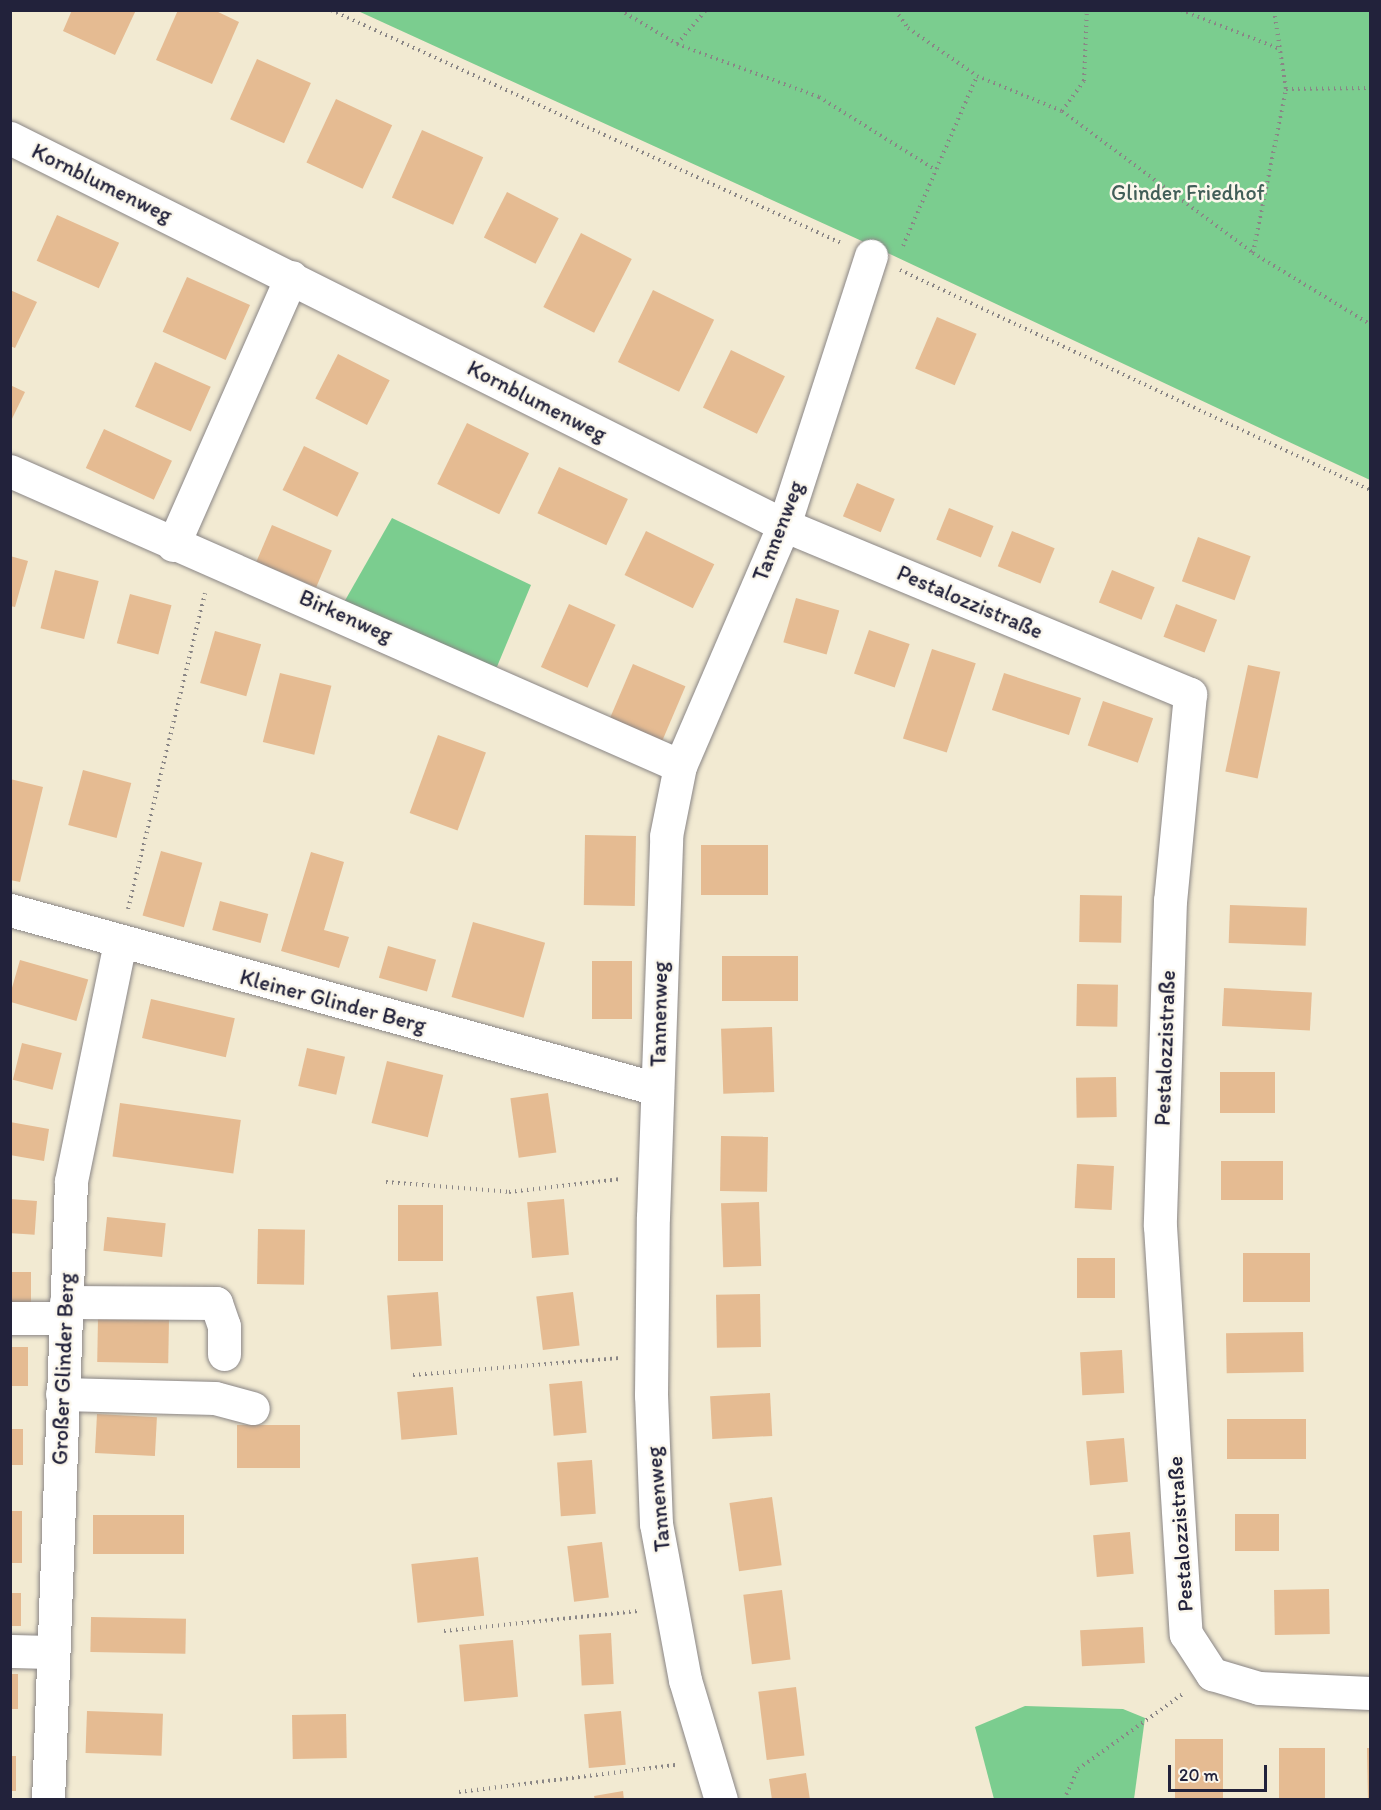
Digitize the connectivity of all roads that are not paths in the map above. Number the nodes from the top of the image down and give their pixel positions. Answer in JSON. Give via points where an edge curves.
{"nodes":[{"id":1,"x":10,"y":138,"type":"edge"},
{"id":2,"x":871,"y":256,"type":"road end"},
{"id":3,"x":291,"y":277,"type":"junction"},
{"id":4,"x":10,"y":471,"type":"edge"},
{"id":5,"x":784,"y":525,"type":"junction"},
{"id":6,"x":173,"y":545,"type":"junction"},
{"id":7,"x":680,"y":766,"type":"junction"},
{"id":8,"x":10,"y":910,"type":"edge"},
{"id":9,"x":120,"y":943,"type":"junction"},
{"id":10,"x":657,"y":1089,"type":"junction"},
{"id":11,"x":65,"y":1310,"type":"junction"},
{"id":12,"x":10,"y":1318,"type":"edge"},
{"id":13,"x":224,"y":1354,"type":"dead end"},
{"id":14,"x":62,"y":1394,"type":"junction"},
{"id":15,"x":253,"y":1408,"type":"dead end"},
{"id":16,"x":10,"y":1651,"type":"edge"},
{"id":17,"x":52,"y":1652,"type":"junction"},
{"id":18,"x":1371,"y":1693,"type":"edge"},
{"id":19,"x":48,"y":1800,"type":"edge"},
{"id":20,"x":721,"y":1800,"type":"edge"}],
"edges":[{"from":1,"to":3,"type":"street","name":"Kornblumenweg"},
{"from":2,"to":5,"type":"street","name":"Tannenweg"},
{"from":3,"to":5,"type":"street","name":"Kornblumenweg"},
{"from":3,"to":6,"type":"street"},
{"from":4,"to":6,"type":"street","name":"Birkenweg"},
{"from":5,"to":7,"type":"street","name":"Tannenweg"},
{"from":5,"to":18,"type":"street","name":"Pestalozzistraße","via":[[1190,694],[1170,900],[1160,1226],[1186,1634],[1212,1674],[1259,1688]]},
{"from":6,"to":7,"type":"street","name":"Birkenweg","via":[[213,557]]},
{"from":7,"to":10,"type":"street","name":"Tannenweg","via":[[666,836]]},
{"from":8,"to":9,"type":"street","name":"Kleiner Glinder Berg"},
{"from":9,"to":10,"type":"street","name":"Kleiner Glinder Berg"},
{"from":9,"to":11,"type":"street","name":"Großer Glinder Berg","via":[[70,1181]]},
{"from":10,"to":20,"type":"street","name":"Tannenweg","via":[[652,1356],[656,1524],[685,1680]]},
{"from":11,"to":12,"type":"street"},
{"from":11,"to":13,"type":"street","via":[[216,1303],[224,1326]]},
{"from":11,"to":14,"type":"street","name":"Großer Glinder Berg"},
{"from":14,"to":15,"type":"street","via":[[214,1398]]},
{"from":14,"to":17,"type":"street","name":"Großer Glinder Berg"},
{"from":16,"to":17,"type":"street"},
{"from":17,"to":19,"type":"street","name":"Großer Glinder Berg"}]}
